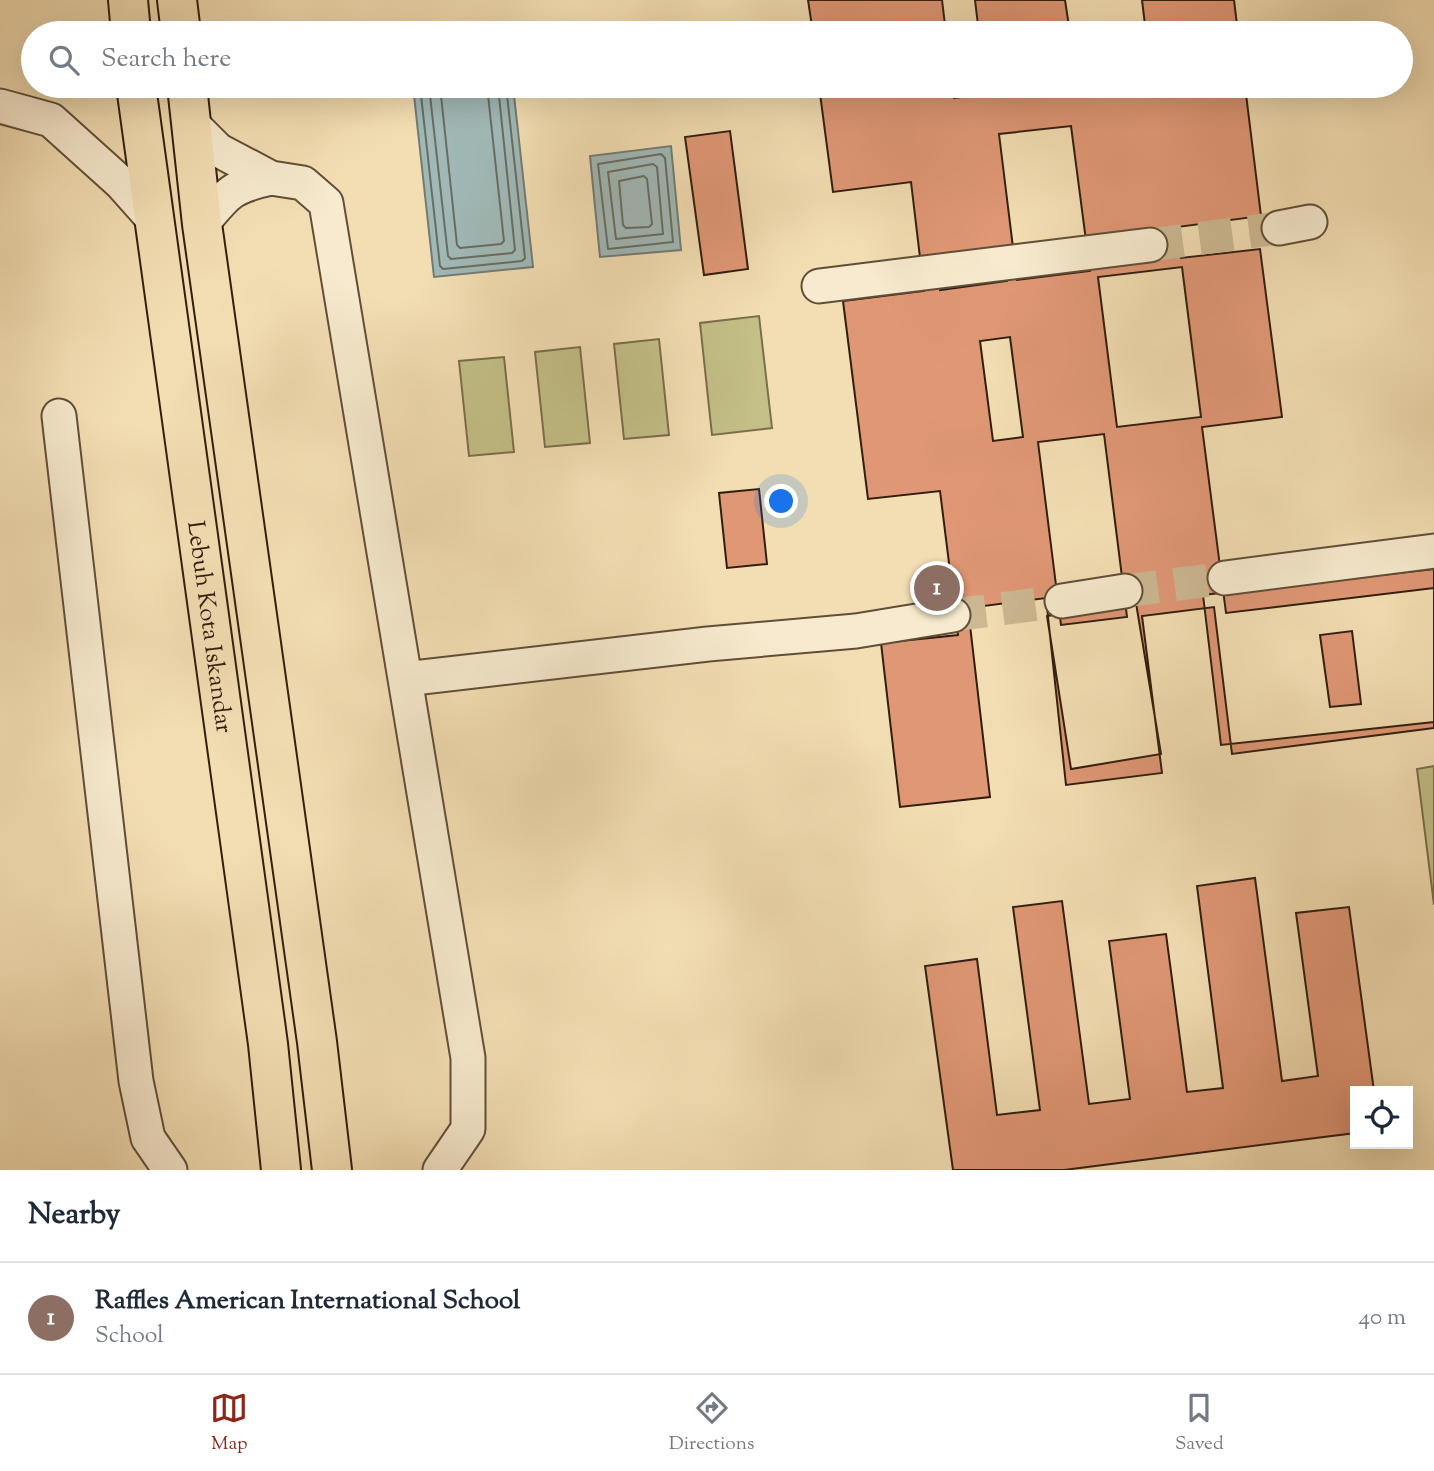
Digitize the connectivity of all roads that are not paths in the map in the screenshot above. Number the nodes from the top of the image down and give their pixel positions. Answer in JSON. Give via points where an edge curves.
{"nodes":[{"id":1,"x":128,"y":0,"type":"edge"},
{"id":2,"x":177,"y":0,"type":"edge"},
{"id":3,"x":130,"y":21,"type":"edge"},
{"id":4,"x":180,"y":21,"type":"edge"},
{"id":5,"x":138,"y":98,"type":"edge"},
{"id":6,"x":189,"y":98,"type":"edge"},
{"id":7,"x":0,"y":106,"type":"edge"},
{"id":8,"x":192,"y":124,"type":"junction"},
{"id":9,"x":271,"y":178,"type":"junction"},
{"id":10,"x":153,"y":219,"type":"junction"},
{"id":11,"x":202,"y":224,"type":"junction"},
{"id":12,"x":1150,"y":245,"type":"tunnel mouth"},
{"id":13,"x":819,"y":286,"type":"dead end"},
{"id":14,"x":59,"y":416,"type":"dead end"},
{"id":15,"x":1434,"y":551,"type":"edge"},
{"id":16,"x":1225,"y":578,"type":"tunnel mouth"},
{"id":17,"x":1125,"y":591,"type":"tunnel mouth"},
{"id":18,"x":1062,"y":601,"type":"tunnel mouth"},
{"id":19,"x":953,"y":615,"type":"tunnel mouth"},
{"id":20,"x":405,"y":679,"type":"junction"},
{"id":21,"x":170,"y":1170,"type":"edge"},
{"id":22,"x":281,"y":1170,"type":"edge"},
{"id":23,"x":332,"y":1170,"type":"edge"},
{"id":24,"x":440,"y":1170,"type":"edge"}],
"edges":[{"from":1,"to":3,"type":"highway"},
{"from":2,"to":4,"type":"highway"},
{"from":5,"to":10,"type":"highway","name":"Lebuh Kota Iskandar"},
{"from":6,"to":8,"type":"highway","name":"Lebuh Kota Iskandar"},
{"from":7,"to":10,"type":"lane","via":[[51,120],[121,183]]},
{"from":8,"to":9,"type":"lane","via":[[218,149]]},
{"from":8,"to":11,"type":"highway","name":"Lebuh Kota Iskandar"},
{"from":9,"to":11,"type":"lane","via":[[239,185]]},
{"from":9,"to":20,"type":"lane","via":[[303,183],[326,203]]},
{"from":10,"to":22,"type":"highway","name":"Lebuh Kota Iskandar","via":[[268,1044]]},
{"from":11,"to":23,"type":"highway","name":"Lebuh Kota Iskandar"},
{"from":12,"to":13,"type":"lane"},
{"from":14,"to":21,"type":"lane","via":[[136,1081],[148,1138]]},
{"from":15,"to":16,"type":"lane"},
{"from":17,"to":18,"type":"lane"},
{"from":19,"to":20,"type":"lane","via":[[856,631]]},
{"from":20,"to":24,"type":"lane","via":[[468,1058],[468,1129]]}]}
